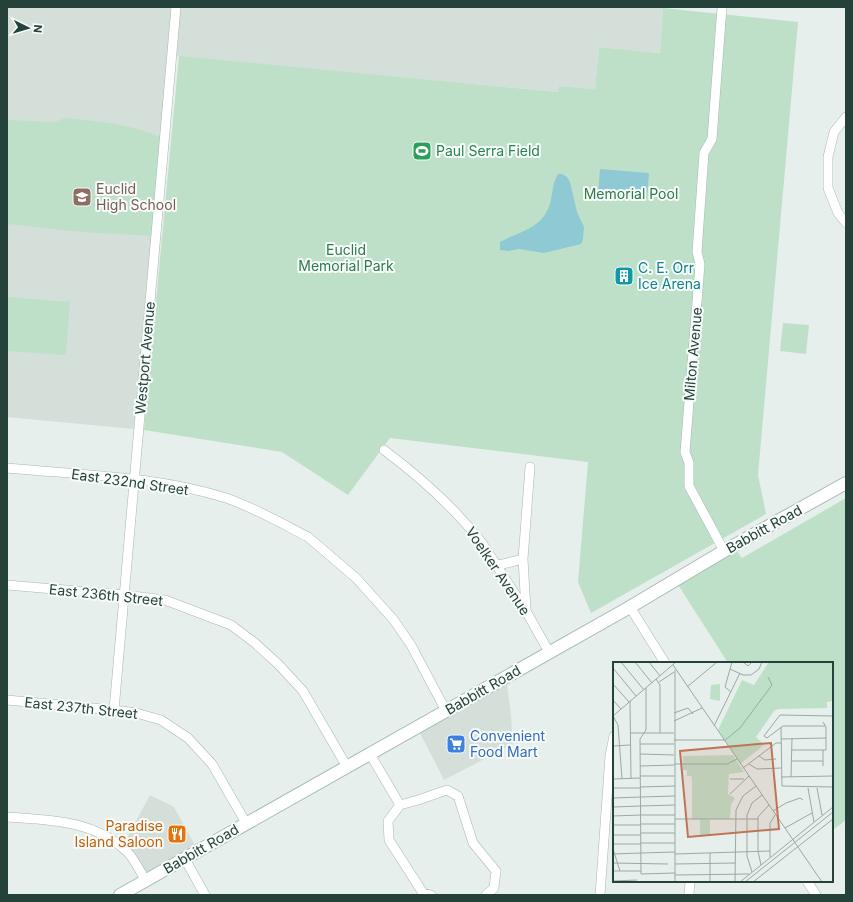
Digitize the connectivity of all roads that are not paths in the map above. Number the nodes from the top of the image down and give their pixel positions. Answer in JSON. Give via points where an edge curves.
{"nodes":[{"id":1,"x":176,"y":7,"type":"edge"},
{"id":2,"x":722,"y":7,"type":"edge"},
{"id":3,"x":846,"y":117,"type":"edge"},
{"id":4,"x":846,"y":223,"type":"edge"},
{"id":5,"x":384,"y":450,"type":"dead end"},
{"id":6,"x":530,"y":467,"type":"dead end"},
{"id":7,"x":7,"y":468,"type":"edge"},
{"id":8,"x":134,"y":479,"type":"junction"},
{"id":9,"x":846,"y":483,"type":"edge"},
{"id":10,"x":724,"y":550,"type":"junction"},
{"id":11,"x":522,"y":559,"type":"junction"},
{"id":12,"x":495,"y":565,"type":"junction"},
{"id":13,"x":7,"y":585,"type":"edge"},
{"id":14,"x":124,"y":595,"type":"junction"},
{"id":15,"x":630,"y":607,"type":"junction"},
{"id":16,"x":526,"y":611,"type":"junction"},
{"id":17,"x":549,"y":652,"type":"junction"},
{"id":18,"x":664,"y":662,"type":"edge"},
{"id":19,"x":7,"y":700,"type":"edge"},
{"id":20,"x":114,"y":710,"type":"junction"},
{"id":21,"x":446,"y":711,"type":"junction"},
{"id":22,"x":613,"y":741,"type":"edge"},
{"id":23,"x":370,"y":754,"type":"junction"},
{"id":24,"x":347,"y":767,"type":"junction"},
{"id":25,"x":400,"y":805,"type":"junction"},
{"id":26,"x":7,"y":816,"type":"edge"},
{"id":27,"x":246,"y":823,"type":"junction"},
{"id":28,"x":185,"y":859,"type":"junction"},
{"id":29,"x":145,"y":880,"type":"junction"},
{"id":30,"x":690,"y":882,"type":"edge"},
{"id":31,"x":808,"y":882,"type":"edge"},
{"id":32,"x":120,"y":895,"type":"edge"},
{"id":33,"x":205,"y":895,"type":"edge"},
{"id":34,"x":431,"y":895,"type":"edge"},
{"id":35,"x":486,"y":895,"type":"edge"},
{"id":36,"x":600,"y":895,"type":"edge"},
{"id":37,"x":689,"y":895,"type":"edge"},
{"id":38,"x":816,"y":895,"type":"edge"}],
"edges":[{"from":1,"to":8,"type":"street","name":"Westport Avenue"},
{"from":2,"to":10,"type":"street","name":"Milton Avenue","via":[[712,139],[704,153],[697,252],[700,270],[685,452],[689,463],[689,486]]},
{"from":3,"to":4,"type":"street","via":[[834,132],[828,157],[828,188],[838,213]]},
{"from":5,"to":12,"type":"street","name":"Voelker Avenue","via":[[412,471],[450,507],[482,543]]},
{"from":6,"to":11,"type":"street"},
{"from":7,"to":8,"type":"street","name":"East 232nd Street"},
{"from":8,"to":14,"type":"street","name":"Westport Avenue"},
{"from":8,"to":21,"type":"street","name":"East 232nd Street","via":[[178,486],[227,499],[275,519],[308,538],[356,578],[393,620],[411,645]]},
{"from":9,"to":10,"type":"main road","name":"Babbitt Road"},
{"from":10,"to":15,"type":"main road","name":"Babbitt Road"},
{"from":11,"to":12,"type":"street"},
{"from":11,"to":16,"type":"street"},
{"from":12,"to":16,"type":"street","name":"Voelker Avenue"},
{"from":13,"to":14,"type":"street","name":"East 236th Street"},
{"from":14,"to":20,"type":"street","name":"Westport Avenue"},
{"from":14,"to":24,"type":"street","name":"East 236th Street","via":[[165,600],[231,626],[255,643],[303,691]]},
{"from":15,"to":17,"type":"main road","name":"Babbitt Road"},
{"from":15,"to":18,"type":"street"},
{"from":16,"to":17,"type":"street","name":"Voelker Avenue"},
{"from":17,"to":21,"type":"main road","name":"Babbitt Road"},
{"from":19,"to":20,"type":"street","name":"East 237th Street"},
{"from":20,"to":27,"type":"street","name":"East 237th Street","via":[[161,720],[188,738],[212,764]]},
{"from":21,"to":23,"type":"main road","name":"Babbitt Road"},
{"from":22,"to":36,"type":"street"},
{"from":23,"to":24,"type":"main road","name":"Babbitt Road"},
{"from":23,"to":25,"type":"street"},
{"from":24,"to":27,"type":"main road","name":"Babbitt Road"},
{"from":25,"to":34,"type":"street","via":[[388,821],[389,840],[423,893]]},
{"from":25,"to":35,"type":"street","via":[[447,790],[458,796],[473,843],[496,871],[494,888]]},
{"from":26,"to":29,"type":"street","via":[[66,822],[106,835],[126,850]]},
{"from":27,"to":28,"type":"main road","name":"Babbitt Road"},
{"from":28,"to":29,"type":"main road","name":"Babbitt Road"},
{"from":28,"to":33,"type":"street"},
{"from":29,"to":32,"type":"main road","name":"Babbitt Road"},
{"from":30,"to":37,"type":"street"},
{"from":31,"to":38,"type":"street"}]}
